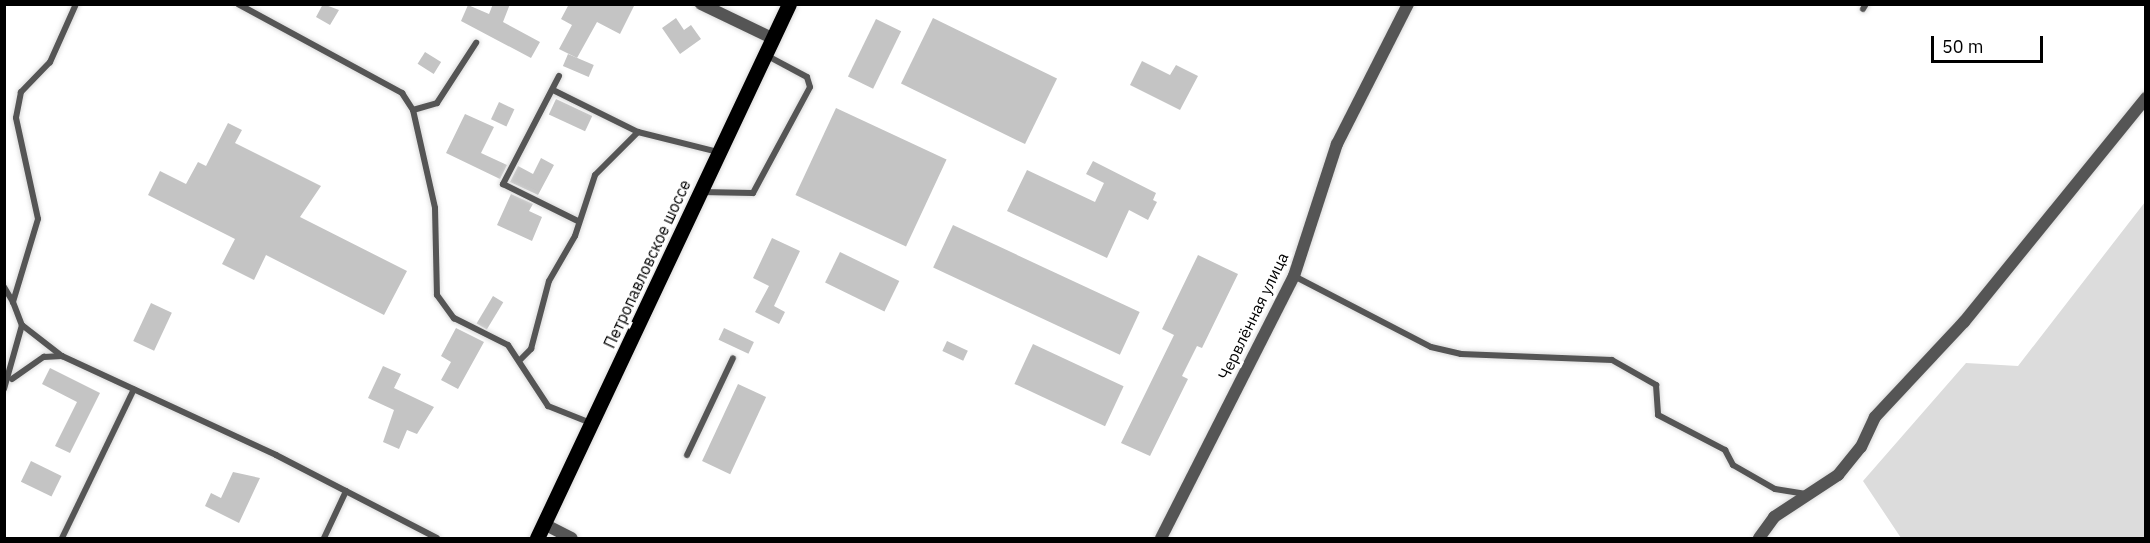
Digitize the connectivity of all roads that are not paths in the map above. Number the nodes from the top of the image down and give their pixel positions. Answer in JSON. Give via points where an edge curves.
{"nodes":[{"id":1,"x":76,"y":4,"type":"edge"},
{"id":2,"x":238,"y":4,"type":"edge"},
{"id":3,"x":701,"y":4,"type":"edge"},
{"id":4,"x":789,"y":4,"type":"edge"},
{"id":5,"x":1408,"y":4,"type":"edge"},
{"id":6,"x":725,"y":10,"type":"edge"},
{"id":7,"x":774,"y":39,"type":"junction"},
{"id":8,"x":476,"y":43,"type":"dead end"},
{"id":9,"x":766,"y":55,"type":"junction"},
{"id":10,"x":559,"y":75,"type":"dead end"},
{"id":11,"x":553,"y":90,"type":"junction"},
{"id":12,"x":2145,"y":99,"type":"edge"},
{"id":13,"x":412,"y":110,"type":"junction"},
{"id":14,"x":638,"y":132,"type":"junction"},
{"id":15,"x":719,"y":153,"type":"junction"},
{"id":16,"x":700,"y":192,"type":"junction"},
{"id":17,"x":578,"y":221,"type":"junction"},
{"id":18,"x":1294,"y":276,"type":"junction"},
{"id":19,"x":4,"y":287,"type":"edge"},
{"id":20,"x":14,"y":302,"type":"junction"},
{"id":21,"x":22,"y":325,"type":"junction"},
{"id":22,"x":62,"y":356,"type":"junction"},
{"id":23,"x":733,"y":358,"type":"dead end"},
{"id":24,"x":520,"y":360,"type":"junction"},
{"id":25,"x":12,"y":379,"type":"junction"},
{"id":26,"x":4,"y":389,"type":"edge"},
{"id":27,"x":134,"y":389,"type":"junction"},
{"id":28,"x":591,"y":423,"type":"junction"},
{"id":29,"x":687,"y":455,"type":"dead end"},
{"id":30,"x":345,"y":490,"type":"junction"},
{"id":31,"x":1811,"y":494,"type":"junction"},
{"id":32,"x":541,"y":531,"type":"edge"},
{"id":33,"x":62,"y":538,"type":"edge"},
{"id":34,"x":324,"y":538,"type":"edge"},
{"id":35,"x":437,"y":538,"type":"edge"},
{"id":36,"x":572,"y":538,"type":"edge"},
{"id":37,"x":1161,"y":538,"type":"edge"},
{"id":38,"x":1759,"y":538,"type":"edge"}],
"edges":[{"from":1,"to":20,"type":"lane","via":[[50,62],[21,92],[16,118],[38,219]]},
{"from":2,"to":13,"type":"lane","via":[[402,93]]},
{"from":3,"to":6,"type":"street"},
{"from":4,"to":7,"type":"main road","name":"Петропавловское шоссе"},
{"from":5,"to":18,"type":"street","name":"Червлённая улица","via":[[1337,144]]},
{"from":6,"to":7,"type":"street"},
{"from":7,"to":9,"type":"main road","name":"Петропавловское шоссе"},
{"from":8,"to":13,"type":"lane","via":[[437,103]]},
{"from":9,"to":15,"type":"main road","name":"Петропавловское шоссе"},
{"from":9,"to":16,"type":"lane","via":[[807,77],[810,87],[753,193]]},
{"from":10,"to":11,"type":"lane"},
{"from":11,"to":14,"type":"lane"},
{"from":11,"to":17,"type":"lane","via":[[503,184]]},
{"from":12,"to":31,"type":"street","via":[[1964,322],[1875,417],[1862,447],[1838,475]]},
{"from":13,"to":24,"type":"lane","via":[[435,208],[437,295],[454,318],[508,345]]},
{"from":14,"to":15,"type":"lane"},
{"from":14,"to":17,"type":"lane","via":[[595,175]]},
{"from":15,"to":16,"type":"main road","name":"Петропавловское шоссе"},
{"from":16,"to":28,"type":"main road","name":"Петропавловское шоссе"},
{"from":17,"to":24,"type":"lane","via":[[575,236],[549,281],[531,349]]},
{"from":18,"to":31,"type":"lane","via":[[1431,347],[1461,354],[1612,360],[1656,385],[1658,415],[1725,450],[1733,465],[1774,489]]},
{"from":18,"to":37,"type":"street","name":"Червлённая улица"},
{"from":19,"to":20,"type":"lane"},
{"from":20,"to":21,"type":"lane"},
{"from":21,"to":22,"type":"lane"},
{"from":21,"to":25,"type":"lane"},
{"from":22,"to":25,"type":"lane","via":[[44,357]]},
{"from":22,"to":27,"type":"lane"},
{"from":23,"to":29,"type":"lane"},
{"from":24,"to":28,"type":"lane","via":[[532,389],[548,406]]},
{"from":25,"to":26,"type":"lane"},
{"from":27,"to":30,"type":"lane"},
{"from":27,"to":33,"type":"lane"},
{"from":28,"to":32,"type":"main road","name":"Петропавловское шоссе"},
{"from":30,"to":34,"type":"lane"},
{"from":30,"to":35,"type":"lane"},
{"from":31,"to":38,"type":"street","via":[[1774,517]]},
{"from":32,"to":36,"type":"street"}]}
